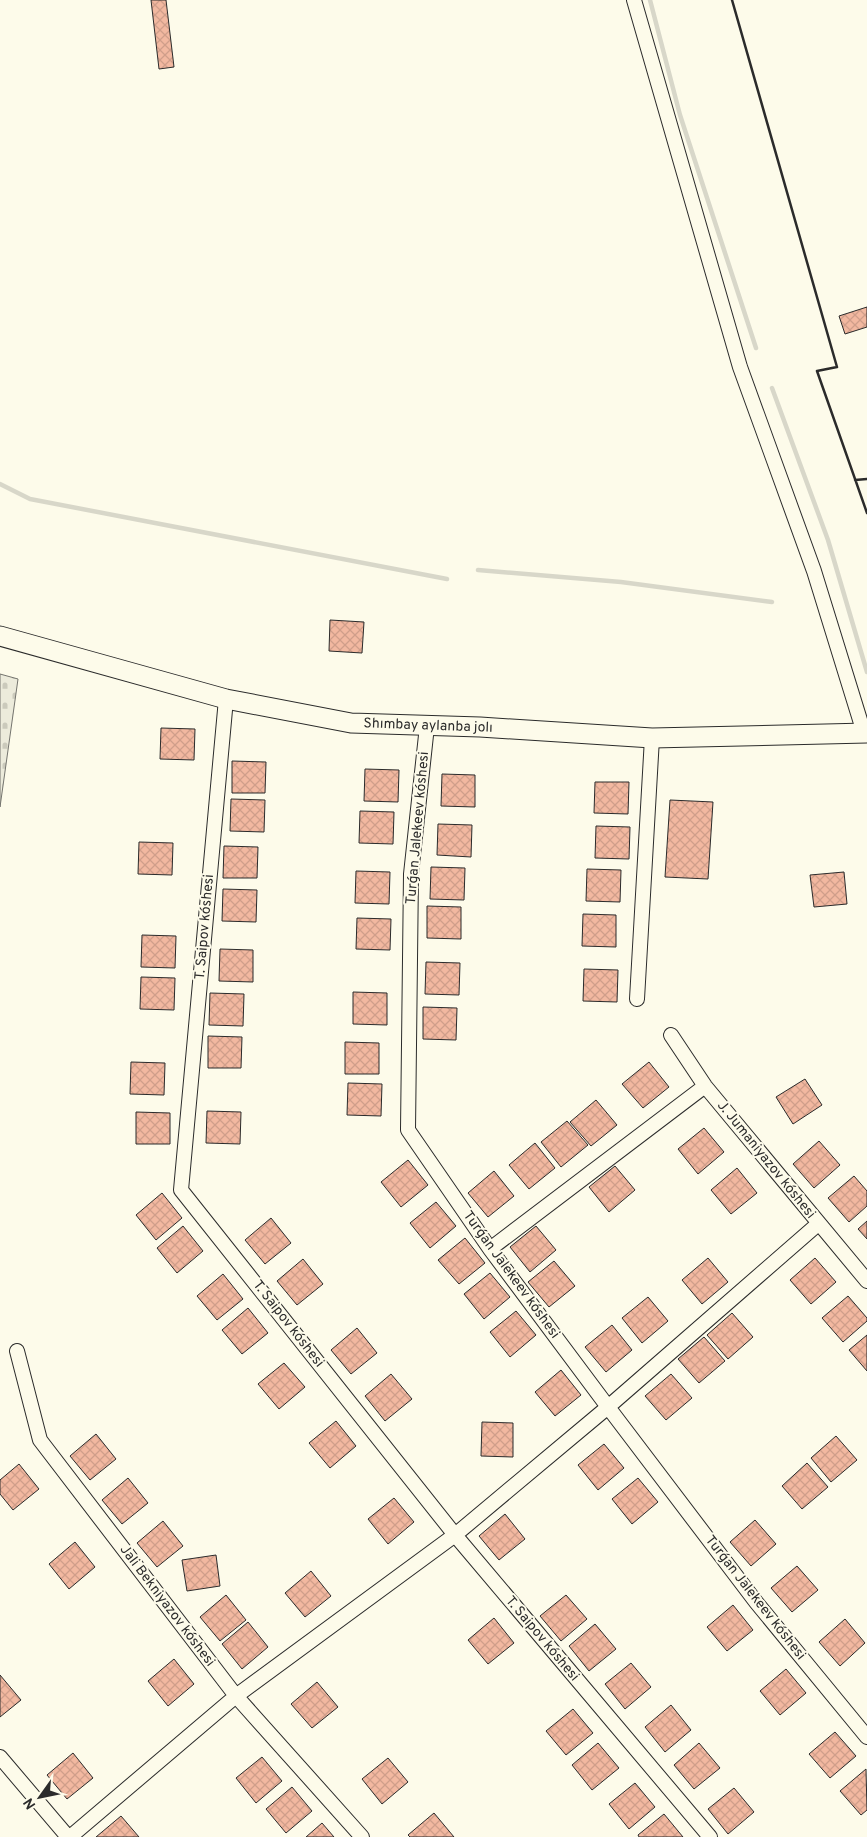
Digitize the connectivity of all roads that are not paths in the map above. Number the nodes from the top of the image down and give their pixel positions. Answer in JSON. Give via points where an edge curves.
{"nodes":[{"id":1,"x":634,"y":0,"type":"edge"},
{"id":2,"x":0,"y":636,"type":"edge"},
{"id":3,"x":226,"y":699,"type":"junction"},
{"id":4,"x":428,"y":726,"type":"junction"},
{"id":5,"x":652,"y":738,"type":"junction"},
{"id":6,"x":866,"y":738,"type":"edge"},
{"id":7,"x":636,"y":999,"type":"dead end"},
{"id":8,"x":671,"y":1035,"type":"dead end"},
{"id":9,"x":706,"y":1086,"type":"junction"},
{"id":10,"x":818,"y":1224,"type":"junction"},
{"id":11,"x":490,"y":1249,"type":"junction"},
{"id":12,"x":867,"y":1281,"type":"edge"},
{"id":13,"x":17,"y":1351,"type":"dead end"},
{"id":14,"x":608,"y":1407,"type":"junction"},
{"id":15,"x":455,"y":1535,"type":"junction"},
{"id":16,"x":236,"y":1696,"type":"junction"},
{"id":17,"x":867,"y":1737,"type":"edge"},
{"id":18,"x":0,"y":1757,"type":"edge"},
{"id":19,"x":69,"y":1837,"type":"edge"},
{"id":20,"x":362,"y":1837,"type":"edge"},
{"id":21,"x":710,"y":1837,"type":"edge"}],
"edges":[{"from":1,"to":6,"type":"street","via":[[740,367],[814,570]]},
{"from":2,"to":3,"type":"main road","name":"Shımbay aylanba jolı"},
{"from":3,"to":4,"type":"main road","name":"Shımbay aylanba jolı","via":[[351,724]]},
{"from":3,"to":15,"type":"street","name":"T. Saipov kóshesi","via":[[181,1190]]},
{"from":4,"to":5,"type":"main road","name":"Shımbay aylanba jolı"},
{"from":4,"to":11,"type":"street","name":"Turǵan Jalekeev kóshesi","via":[[411,874],[408,1130]]},
{"from":5,"to":6,"type":"main road","name":"Shımbay aylanba jolı"},
{"from":5,"to":7,"type":"street"},
{"from":8,"to":9,"type":"street","name":"J. Jumaniyazov kóshesi"},
{"from":9,"to":10,"type":"street","name":"J. Jumaniyazov kóshesi"},
{"from":9,"to":11,"type":"street"},
{"from":10,"to":12,"type":"street","name":"J. Jumaniyazov kóshesi"},
{"from":10,"to":14,"type":"street"},
{"from":11,"to":14,"type":"street","name":"Turǵan Jalekeev kóshesi"},
{"from":13,"to":16,"type":"street","name":"Jali Bekniyazov kóshesi","via":[[40,1440]]},
{"from":14,"to":15,"type":"street"},
{"from":14,"to":17,"type":"street","name":"Turǵan Jalekeev kóshesi","via":[[756,1602]]},
{"from":15,"to":16,"type":"street"},
{"from":15,"to":21,"type":"street","name":"T. Saipov kóshesi"},
{"from":16,"to":19,"type":"street"},
{"from":16,"to":20,"type":"street","name":"Jali Bekniyazov kóshesi"},
{"from":18,"to":19,"type":"street"}]}
